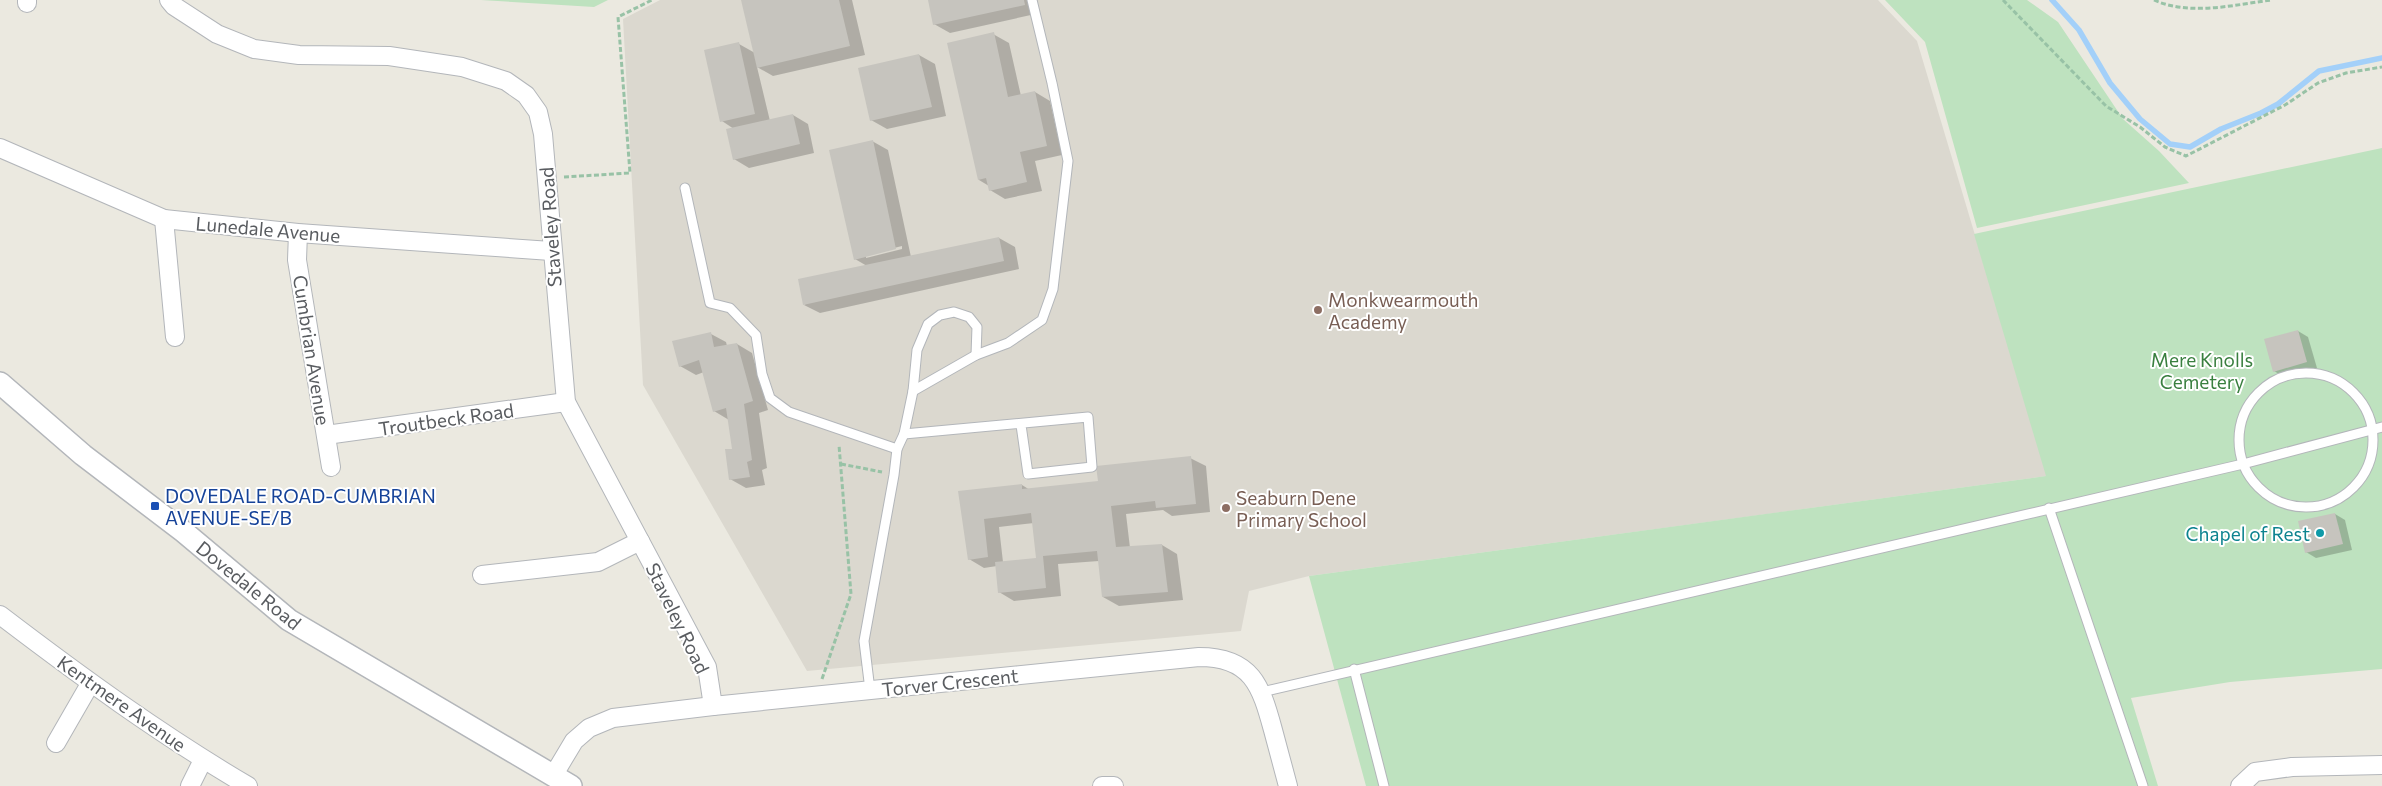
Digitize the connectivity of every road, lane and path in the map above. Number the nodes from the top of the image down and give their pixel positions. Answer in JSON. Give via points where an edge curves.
{"nodes":[{"id":1,"x":169,"y":0,"type":"edge"},
{"id":2,"x":652,"y":0,"type":"edge"},
{"id":3,"x":1032,"y":0,"type":"edge"},
{"id":4,"x":2004,"y":0,"type":"edge"},
{"id":5,"x":2154,"y":0,"type":"edge"},
{"id":6,"x":2271,"y":0,"type":"edge"},
{"id":7,"x":2382,"y":68,"type":"edge"},
{"id":8,"x":0,"y":148,"type":"edge"},
{"id":9,"x":548,"y":178,"type":"junction"},
{"id":10,"x":685,"y":188,"type":"dead end"},
{"id":11,"x":164,"y":219,"type":"junction"},
{"id":12,"x":298,"y":232,"type":"junction"},
{"id":13,"x":551,"y":251,"type":"junction"},
{"id":14,"x":175,"y":337,"type":"dead end"},
{"id":15,"x":976,"y":355,"type":"junction"},
{"id":16,"x":0,"y":383,"type":"edge"},
{"id":17,"x":913,"y":392,"type":"junction"},
{"id":18,"x":566,"y":402,"type":"junction"},
{"id":19,"x":1021,"y":425,"type":"junction"},
{"id":20,"x":2378,"y":428,"type":"edge"},
{"id":21,"x":904,"y":434,"type":"junction"},
{"id":22,"x":326,"y":435,"type":"junction"},
{"id":23,"x":839,"y":445,"type":"dead end"},
{"id":24,"x":897,"y":449,"type":"junction"},
{"id":25,"x":841,"y":464,"type":"junction"},
{"id":26,"x":2243,"y":464,"type":"junction"},
{"id":27,"x":331,"y":467,"type":"dead end"},
{"id":28,"x":894,"y":474,"type":"junction"},
{"id":29,"x":2049,"y":508,"type":"junction"},
{"id":30,"x":640,"y":541,"type":"junction"},
{"id":31,"x":482,"y":574,"type":"dead end"},
{"id":32,"x":0,"y":614,"type":"edge"},
{"id":33,"x":1354,"y":669,"type":"junction"},
{"id":34,"x":90,"y":684,"type":"junction"},
{"id":35,"x":870,"y":690,"type":"junction"},
{"id":36,"x":1262,"y":692,"type":"junction"},
{"id":37,"x":816,"y":696,"type":"junction"},
{"id":38,"x":713,"y":706,"type":"junction"},
{"id":39,"x":56,"y":743,"type":"dead end"},
{"id":40,"x":203,"y":760,"type":"junction"},
{"id":41,"x":2382,"y":765,"type":"edge"},
{"id":42,"x":562,"y":781,"type":"edge"},
{"id":43,"x":190,"y":786,"type":"edge"},
{"id":44,"x":248,"y":786,"type":"edge"},
{"id":45,"x":1102,"y":786,"type":"edge"},
{"id":46,"x":1114,"y":786,"type":"edge"},
{"id":47,"x":1288,"y":786,"type":"edge"},
{"id":48,"x":1384,"y":786,"type":"edge"},
{"id":49,"x":2143,"y":786,"type":"edge"},
{"id":50,"x":2240,"y":786,"type":"edge"}],
"edges":[{"from":1,"to":9,"type":"street","name":"Staveley Road","via":[[217,34],[254,49],[299,55],[389,56],[462,67],[506,81],[526,95],[538,112]]},
{"from":2,"to":9,"type":"path","via":[[618,17],[630,173]]},
{"from":3,"to":15,"type":"lane","via":[[1068,162],[1053,289],[1042,320],[1008,343]]},
{"from":4,"to":7,"type":"path","via":[[2106,106],[2165,147],[2186,156],[2285,105],[2318,83],[2346,73]]},
{"from":5,"to":6,"type":"path","via":[[2167,6],[2208,8]]},
{"from":8,"to":11,"type":"street","name":"Lunedale Avenue"},
{"from":9,"to":13,"type":"street","name":"Staveley Road"},
{"from":10,"to":24,"type":"lane","via":[[710,303],[730,308],[756,335],[762,374],[770,398],[789,412]]},
{"from":11,"to":12,"type":"street","name":"Lunedale Avenue"},
{"from":11,"to":14,"type":"street"},
{"from":12,"to":13,"type":"street","name":"Lunedale Avenue"},
{"from":12,"to":22,"type":"street","name":"Cumbrian Avenue","via":[[297,260]]},
{"from":13,"to":18,"type":"street","name":"Staveley Road"},
{"from":15,"to":17,"type":"lane"},
{"from":15,"to":17,"type":"lane","via":[[977,327],[968,317],[954,312],[940,315],[928,324],[917,350]]},
{"from":16,"to":42,"type":"street","name":"Dovedale Road","via":[[83,455],[184,532],[288,620]]},
{"from":17,"to":21,"type":"lane"},
{"from":18,"to":22,"type":"street","name":"Troutbeck Road"},
{"from":18,"to":30,"type":"street","name":"Staveley Road"},
{"from":19,"to":19,"type":"lane","via":[[1088,417],[1092,467],[1028,474]]},
{"from":19,"to":21,"type":"lane"},
{"from":20,"to":26,"type":"lane"},
{"from":20,"to":26,"type":"lane","via":[[2361,480],[2340,499],[2317,507],[2291,507],[2269,497],[2248,477]]},
{"from":20,"to":26,"type":"lane","via":[[2350,388],[2313,372],[2280,376],[2255,393],[2238,426]]},
{"from":21,"to":24,"type":"lane"},
{"from":22,"to":27,"type":"street","name":"Cumbrian Avenue"},
{"from":23,"to":25,"type":"path"},
{"from":24,"to":28,"type":"lane"},
{"from":25,"to":28,"type":"path"},
{"from":25,"to":37,"type":"path","via":[[851,594]]},
{"from":26,"to":29,"type":"lane"},
{"from":28,"to":35,"type":"lane","via":[[864,641]]},
{"from":29,"to":33,"type":"lane"},
{"from":29,"to":49,"type":"lane"},
{"from":30,"to":31,"type":"street","via":[[598,562]]},
{"from":30,"to":38,"type":"street","name":"Staveley Road","via":[[706,666]]},
{"from":32,"to":34,"type":"street","name":"Kentmere Avenue"},
{"from":33,"to":36,"type":"lane"},
{"from":33,"to":48,"type":"lane"},
{"from":34,"to":39,"type":"street"},
{"from":34,"to":40,"type":"street","name":"Kentmere Avenue"},
{"from":35,"to":36,"type":"street","name":"Torver Crescent","via":[[1218,657],[1235,663],[1250,674]]},
{"from":35,"to":37,"type":"street","name":"Torver Crescent"},
{"from":36,"to":47,"type":"street","name":"Torver Crescent"},
{"from":37,"to":38,"type":"street","name":"Torver Crescent"},
{"from":38,"to":42,"type":"street","name":"Torver Crescent","via":[[613,718],[589,728],[574,741]]},
{"from":40,"to":43,"type":"street"},
{"from":40,"to":44,"type":"street","name":"Kentmere Avenue"},
{"from":41,"to":50,"type":"street","via":[[2292,766],[2255,772]]},
{"from":45,"to":46,"type":"street"}]}
